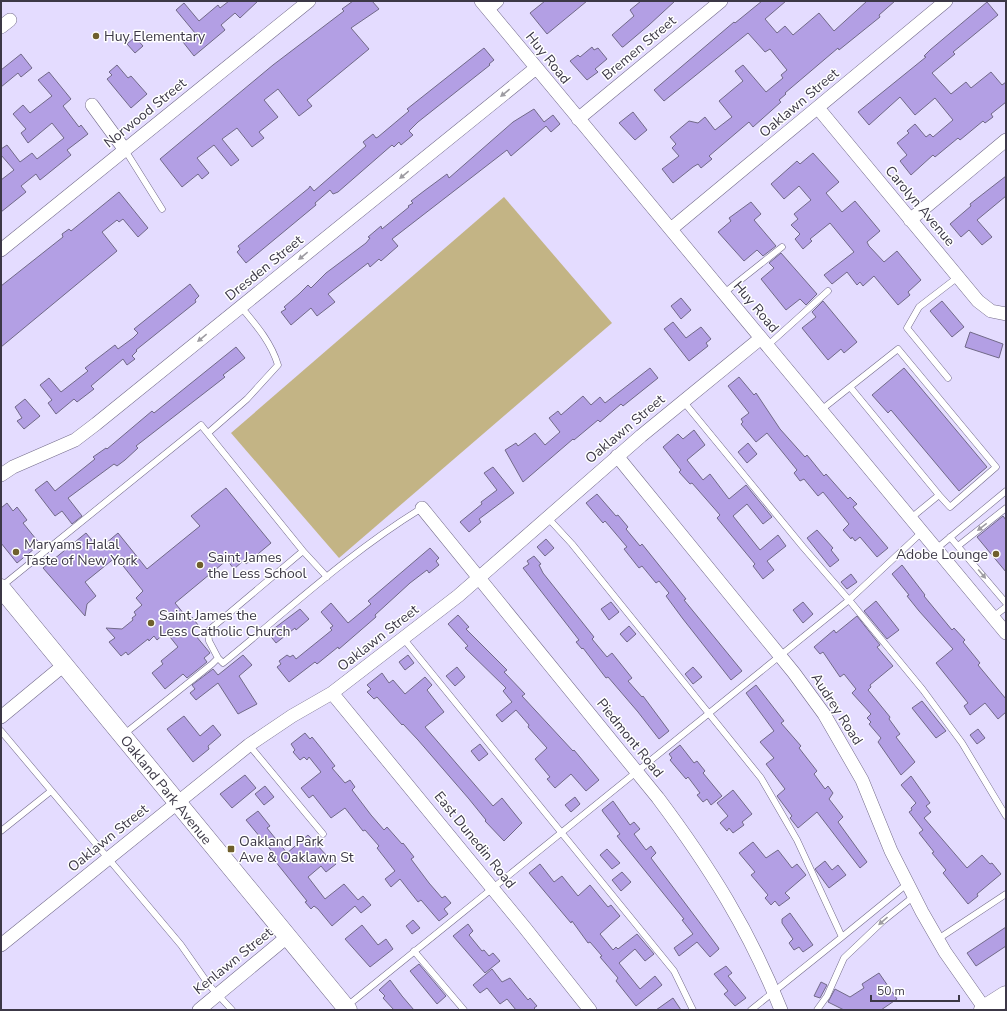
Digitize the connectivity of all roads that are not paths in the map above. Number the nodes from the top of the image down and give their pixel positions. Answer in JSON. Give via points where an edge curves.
{"nodes":[{"id":1,"x":309,"y":1,"type":"edge"},
{"id":2,"x":721,"y":1,"type":"edge"},
{"id":3,"x":946,"y":1,"type":"edge"},
{"id":4,"x":489,"y":4,"type":"edge"},
{"id":5,"x":536,"y":68,"type":"junction"},
{"id":6,"x":92,"y":105,"type":"dead end"},
{"id":7,"x":818,"y":108,"type":"junction"},
{"id":8,"x":578,"y":119,"type":"junction"},
{"id":9,"x":1006,"y":140,"type":"edge"},
{"id":10,"x":125,"y":150,"type":"junction"},
{"id":11,"x":162,"y":209,"type":"dead end"},
{"id":12,"x":910,"y":220,"type":"junction"},
{"id":13,"x":671,"y":229,"type":"junction"},
{"id":14,"x":782,"y":246,"type":"dead end"},
{"id":15,"x":1,"y":250,"type":"edge"},
{"id":16,"x":958,"y":277,"type":"junction"},
{"id":17,"x":828,"y":291,"type":"dead end"},
{"id":18,"x":724,"y":293,"type":"junction"},
{"id":19,"x":240,"y":307,"type":"junction"},
{"id":20,"x":1006,"y":314,"type":"edge"},
{"id":21,"x":764,"y":342,"type":"junction"},
{"id":22,"x":948,"y":378,"type":"dead end"},
{"id":23,"x":850,"y":387,"type":"junction"},
{"id":24,"x":683,"y":401,"type":"junction"},
{"id":25,"x":821,"y":410,"type":"junction"},
{"id":26,"x":208,"y":434,"type":"junction"},
{"id":27,"x":617,"y":456,"type":"junction"},
{"id":28,"x":1,"y":475,"type":"edge"},
{"id":29,"x":1006,"y":491,"type":"edge"},
{"id":30,"x":939,"y":495,"type":"junction"},
{"id":31,"x":422,"y":508,"type":"joint"},
{"id":32,"x":1006,"y":508,"type":"edge"},
{"id":33,"x":548,"y":518,"type":"junction"},
{"id":34,"x":911,"y":518,"type":"junction"},
{"id":35,"x":922,"y":532,"type":"junction"},
{"id":36,"x":950,"y":537,"type":"junction"},
{"id":37,"x":958,"y":546,"type":"junction"},
{"id":38,"x":936,"y":549,"type":"junction"},
{"id":39,"x":303,"y":552,"type":"junction"},
{"id":40,"x":327,"y":577,"type":"junction"},
{"id":41,"x":479,"y":579,"type":"junction"},
{"id":42,"x":1,"y":587,"type":"edge"},
{"id":43,"x":849,"y":600,"type":"junction"},
{"id":44,"x":1006,"y":602,"type":"edge"},
{"id":45,"x":1006,"y":607,"type":"edge"},
{"id":46,"x":993,"y":617,"type":"junction"},
{"id":47,"x":1006,"y":633,"type":"edge"},
{"id":48,"x":403,"y":638,"type":"junction"},
{"id":49,"x":780,"y":655,"type":"junction"},
{"id":50,"x":218,"y":658,"type":"junction"},
{"id":51,"x":64,"y":665,"type":"junction"},
{"id":52,"x":332,"y":692,"type":"junction"},
{"id":53,"x":709,"y":714,"type":"junction"},
{"id":54,"x":1,"y":717,"type":"edge"},
{"id":55,"x":1,"y":731,"type":"edge"},
{"id":56,"x":121,"y":736,"type":"junction"},
{"id":57,"x":250,"y":745,"type":"junction"},
{"id":58,"x":636,"y":771,"type":"junction"},
{"id":59,"x":51,"y":792,"type":"junction"},
{"id":60,"x":177,"y":803,"type":"junction"},
{"id":61,"x":1006,"y":816,"type":"edge"},
{"id":62,"x":1,"y":831,"type":"edge"},
{"id":63,"x":560,"y":833,"type":"junction"},
{"id":64,"x":323,"y":834,"type":"dead end"},
{"id":65,"x":107,"y":859,"type":"junction"},
{"id":66,"x":907,"y":884,"type":"junction"},
{"id":67,"x":492,"y":887,"type":"junction"},
{"id":68,"x":1006,"y":894,"type":"edge"},
{"id":69,"x":914,"y":897,"type":"junction"},
{"id":70,"x":287,"y":937,"type":"junction"},
{"id":71,"x":842,"y":937,"type":"junction"},
{"id":72,"x":938,"y":939,"type":"junction"},
{"id":73,"x":1,"y":945,"type":"edge"},
{"id":74,"x":414,"y":951,"type":"junction"},
{"id":75,"x":774,"y":991,"type":"junction"},
{"id":76,"x":218,"y":994,"type":"junction"},
{"id":77,"x":1006,"y":996,"type":"edge"},
{"id":78,"x":347,"y":1008,"type":"edge"},
{"id":79,"x":199,"y":1010,"type":"edge"},
{"id":80,"x":232,"y":1010,"type":"edge"},
{"id":81,"x":464,"y":1010,"type":"edge"},
{"id":82,"x":590,"y":1010,"type":"edge"},
{"id":83,"x":693,"y":1010,"type":"edge"},
{"id":84,"x":751,"y":1010,"type":"edge"},
{"id":85,"x":781,"y":1010,"type":"edge"},
{"id":86,"x":817,"y":1010,"type":"edge"},
{"id":87,"x":985,"y":1010,"type":"edge"}],
"edges":[{"from":1,"to":10,"type":"street","name":"Norwood Street"},
{"from":2,"to":8,"type":"street","name":"Bremen Street"},
{"from":3,"to":7,"type":"street","name":"Oaklawn Street"},
{"from":4,"to":5,"type":"street","name":"Huy Road"},
{"from":5,"to":8,"type":"street","name":"Huy Road"},
{"from":5,"to":19,"type":"street","name":"Dresden Street","one_way":true},
{"from":6,"to":10,"type":"street"},
{"from":7,"to":12,"type":"street","name":"Carolyn Avenue"},
{"from":7,"to":13,"type":"street","name":"Oaklawn Street"},
{"from":8,"to":13,"type":"street","name":"Huy Road"},
{"from":9,"to":12,"type":"street"},
{"from":10,"to":11,"type":"lane"},
{"from":10,"to":15,"type":"street","name":"Norwood Street"},
{"from":12,"to":16,"type":"street","name":"Carolyn Avenue"},
{"from":13,"to":18,"type":"street","name":"Huy Road"},
{"from":14,"to":18,"type":"lane"},
{"from":16,"to":20,"type":"street","name":"Carolyn Avenue","via":[[991,311]]},
{"from":16,"to":22,"type":"lane","via":[[919,307],[907,328]]},
{"from":17,"to":21,"type":"lane"},
{"from":18,"to":21,"type":"street","name":"Huy Road"},
{"from":19,"to":26,"type":"lane","via":[[274,350],[278,365],[247,399]]},
{"from":19,"to":28,"type":"street","name":"Dresden Street","one_way":true,"via":[[75,440],[13,467]]},
{"from":21,"to":24,"type":"street","name":"Oaklawn Street"},
{"from":21,"to":25,"type":"street","name":"Huy Road"},
{"from":23,"to":25,"type":"lane"},
{"from":23,"to":30,"type":"lane"},
{"from":23,"to":30,"type":"lane","via":[[898,349],[996,467],[950,507]]},
{"from":24,"to":27,"type":"street","name":"Oaklawn Street"},
{"from":24,"to":43,"type":"lane"},
{"from":25,"to":34,"type":"street","name":"Huy Road"},
{"from":26,"to":39,"type":"lane"},
{"from":26,"to":42,"type":"lane","via":[[201,426]]},
{"from":27,"to":33,"type":"street","name":"Oaklawn Street"},
{"from":27,"to":49,"type":"street","name":"Audrey Road"},
{"from":29,"to":36,"type":"lane"},
{"from":30,"to":34,"type":"lane"},
{"from":31,"to":40,"type":"lane","via":[[390,528]]},
{"from":31,"to":41,"type":"street","name":"Piedmont Road"},
{"from":32,"to":37,"type":"lane","one_way":true},
{"from":33,"to":41,"type":"street","name":"Oaklawn Street"},
{"from":33,"to":53,"type":"lane","via":[[572,544]]},
{"from":34,"to":35,"type":"street","name":"Huy Road"},
{"from":35,"to":38,"type":"street","name":"Huy Road"},
{"from":35,"to":43,"type":"lane"},
{"from":36,"to":37,"type":"lane"},
{"from":36,"to":38,"type":"lane"},
{"from":37,"to":44,"type":"lane","one_way":true},
{"from":38,"to":46,"type":"street","name":"Huy Road"},
{"from":39,"to":40,"type":"lane"},
{"from":39,"to":50,"type":"lane","via":[[208,631]]},
{"from":40,"to":50,"type":"lane","via":[[223,663]]},
{"from":41,"to":48,"type":"street","name":"Oaklawn Street"},
{"from":41,"to":58,"type":"street","name":"Piedmont Road"},
{"from":42,"to":51,"type":"main road","name":"Oakland Park Avenue"},
{"from":43,"to":49,"type":"lane"},
{"from":43,"to":61,"type":"lane","via":[[918,684],[962,743]]},
{"from":45,"to":46,"type":"lane"},
{"from":46,"to":47,"type":"street","name":"Huy Road"},
{"from":48,"to":52,"type":"street","name":"Oaklawn Street"},
{"from":48,"to":63,"type":"lane"},
{"from":49,"to":53,"type":"lane"},
{"from":49,"to":66,"type":"street","name":"Audrey Road","via":[[824,714],[845,748],[862,780]]},
{"from":50,"to":56,"type":"lane"},
{"from":51,"to":54,"type":"street"},
{"from":51,"to":56,"type":"main road","name":"Oakland Park Avenue"},
{"from":52,"to":57,"type":"street","name":"Oaklawn Street"},
{"from":52,"to":67,"type":"street","name":"East Dunedin Road"},
{"from":53,"to":58,"type":"lane"},
{"from":53,"to":71,"type":"lane","via":[[761,778],[797,840]]},
{"from":55,"to":59,"type":"lane"},
{"from":56,"to":60,"type":"main road","name":"Oakland Park Avenue"},
{"from":57,"to":60,"type":"street","name":"Oaklawn Street"},
{"from":57,"to":64,"type":"lane"},
{"from":58,"to":63,"type":"lane"},
{"from":58,"to":75,"type":"street","name":"Piedmont Road","via":[[696,848],[750,939]]},
{"from":59,"to":62,"type":"lane"},
{"from":59,"to":65,"type":"lane"},
{"from":60,"to":65,"type":"street","name":"Oaklawn Street"},
{"from":60,"to":70,"type":"main road","name":"Oakland Park Avenue"},
{"from":63,"to":67,"type":"lane"},
{"from":63,"to":83,"type":"lane","via":[[674,971]]},
{"from":65,"to":73,"type":"street","name":"Oaklawn Street"},
{"from":65,"to":76,"type":"lane","via":[[181,945]]},
{"from":66,"to":69,"type":"street","name":"Audrey Road"},
{"from":66,"to":71,"type":"lane"},
{"from":67,"to":74,"type":"lane"},
{"from":67,"to":82,"type":"street","name":"East Dunedin Road"},
{"from":68,"to":72,"type":"lane"},
{"from":69,"to":72,"type":"street","name":"Audrey Road"},
{"from":69,"to":86,"type":"lane","one_way":true,"via":[[883,921],[844,958],[827,996]]},
{"from":70,"to":76,"type":"street","name":"Kenlawn Street"},
{"from":70,"to":78,"type":"main road","name":"Oakland Park Avenue"},
{"from":71,"to":75,"type":"lane"},
{"from":72,"to":87,"type":"street","name":"Audrey Road"},
{"from":74,"to":78,"type":"lane"},
{"from":74,"to":81,"type":"lane"},
{"from":75,"to":84,"type":"lane"},
{"from":75,"to":85,"type":"street","name":"Piedmont Road"},
{"from":76,"to":79,"type":"street","name":"Kenlawn Street"},
{"from":76,"to":80,"type":"lane"},
{"from":77,"to":87,"type":"main road"}]}
